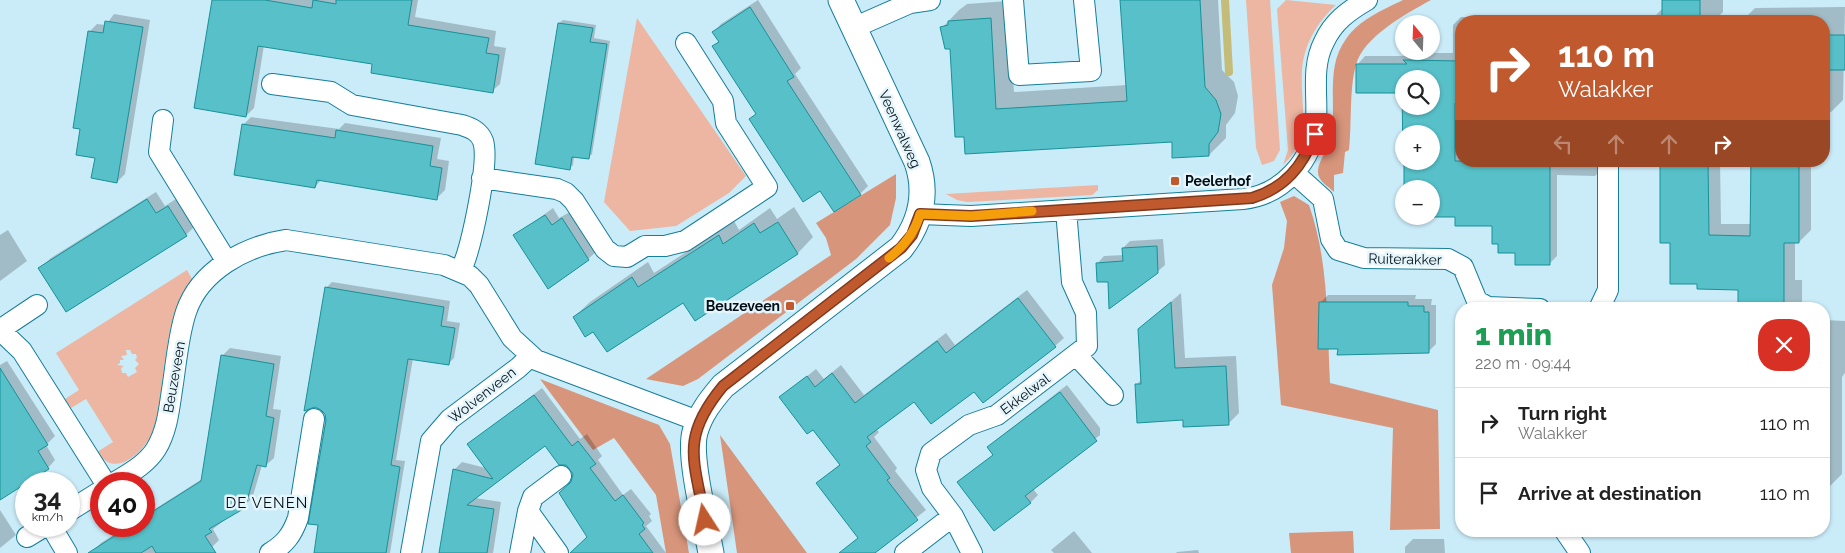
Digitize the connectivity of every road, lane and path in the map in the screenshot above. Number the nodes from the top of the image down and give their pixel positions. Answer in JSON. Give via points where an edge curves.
{"nodes":[{"id":1,"x":841,"y":0,"type":"edge"},
{"id":2,"x":930,"y":0,"type":"edge"},
{"id":3,"x":1013,"y":0,"type":"edge"},
{"id":4,"x":1084,"y":0,"type":"edge"},
{"id":5,"x":1367,"y":0,"type":"edge"},
{"id":6,"x":853,"y":28,"type":"junction"},
{"id":7,"x":686,"y":43,"type":"dead end"},
{"id":8,"x":272,"y":84,"type":"dead end"},
{"id":9,"x":164,"y":120,"type":"dead end"},
{"id":10,"x":1608,"y":167,"type":"edge"},
{"id":11,"x":1294,"y":173,"type":"junction"},
{"id":12,"x":482,"y":178,"type":"junction"},
{"id":13,"x":1066,"y":210,"type":"junction"},
{"id":14,"x":920,"y":214,"type":"junction"},
{"id":15,"x":227,"y":262,"type":"junction"},
{"id":16,"x":461,"y":270,"type":"junction"},
{"id":17,"x":1479,"y":302,"type":"edge"},
{"id":18,"x":1602,"y":302,"type":"edge"},
{"id":19,"x":37,"y":305,"type":"dead end"},
{"id":20,"x":1,"y":329,"type":"edge"},
{"id":21,"x":531,"y":356,"type":"junction"},
{"id":22,"x":1077,"y":356,"type":"junction"},
{"id":23,"x":1113,"y":395,"type":"dead end"},
{"id":24,"x":314,"y":419,"type":"dead end"},
{"id":25,"x":698,"y":421,"type":"junction"},
{"id":26,"x":98,"y":472,"type":"edge"},
{"id":27,"x":130,"y":472,"type":"edge"},
{"id":28,"x":561,"y":476,"type":"dead end"},
{"id":29,"x":528,"y":511,"type":"junction"},
{"id":30,"x":953,"y":516,"type":"junction"},
{"id":31,"x":58,"y":537,"type":"edge"},
{"id":32,"x":1569,"y":537,"type":"edge"},
{"id":33,"x":67,"y":553,"type":"edge"},
{"id":34,"x":270,"y":553,"type":"edge"},
{"id":35,"x":411,"y":553,"type":"edge"},
{"id":36,"x":520,"y":553,"type":"edge"},
{"id":37,"x":558,"y":553,"type":"edge"},
{"id":38,"x":711,"y":553,"type":"edge"},
{"id":39,"x":905,"y":553,"type":"edge"},
{"id":40,"x":972,"y":553,"type":"edge"},
{"id":41,"x":1580,"y":553,"type":"edge"}],
"edges":[{"from":1,"to":6,"type":"street","name":"Veenwalweg"},
{"from":2,"to":6,"type":"street","via":[[910,3]]},
{"from":3,"to":4,"type":"street","via":[[1019,75],[1090,71]]},
{"from":5,"to":11,"type":"street","via":[[1339,19],[1323,43],[1316,71],[1315,134]]},
{"from":6,"to":14,"type":"street","name":"Veenwalweg","via":[[917,162],[922,200]]},
{"from":7,"to":12,"type":"street","via":[[723,101],[726,123],[767,187],[685,240],[665,246],[644,246],[627,257],[614,256],[605,249],[566,193]]},
{"from":8,"to":12,"type":"street","via":[[331,92],[352,105],[475,129],[483,140]]},
{"from":9,"to":15,"type":"street","via":[[160,152]]},
{"from":10,"to":18,"type":"street","via":[[1608,290]]},
{"from":11,"to":13,"type":"street","via":[[1279,185],[1252,198]]},
{"from":11,"to":17,"type":"street","name":"Ruiterakker","via":[[1323,199],[1331,239],[1338,250],[1364,258],[1448,259],[1463,267]]},
{"from":12,"to":16,"type":"street","via":[[472,237]]},
{"from":13,"to":14,"type":"street","via":[[971,216]]},
{"from":13,"to":22,"type":"street","name":"Ekkelwal","via":[[1072,282],[1086,313],[1088,336],[1087,346]]},
{"from":14,"to":25,"type":"street","name":"Veenwalweg","via":[[912,235],[901,248],[723,386]]},
{"from":15,"to":16,"type":"street","name":"Beuzeveen","via":[[268,242],[286,240]]},
{"from":15,"to":27,"type":"street","name":"Beuzeveen","via":[[204,282],[190,301],[167,418],[148,460]]},
{"from":16,"to":21,"type":"street","name":"Beuzeveen","via":[[479,286],[512,338]]},
{"from":19,"to":20,"type":"street"},
{"from":20,"to":26,"type":"street","via":[[22,351]]},
{"from":21,"to":25,"type":"street","name":"Beuzeveen"},
{"from":21,"to":35,"type":"street","name":"Wolvenveen","via":[[450,419],[431,441]]},
{"from":22,"to":23,"type":"street"},
{"from":22,"to":30,"type":"street","name":"Ekkelwal","via":[[998,415],[969,425],[931,453],[926,470],[932,488]]},
{"from":24,"to":34,"type":"street","via":[[296,525],[282,546]]},
{"from":25,"to":38,"type":"street","name":"Veenwalweg","via":[[693,453]]},
{"from":28,"to":29,"type":"street","via":[[533,497]]},
{"from":29,"to":36,"type":"street"},
{"from":29,"to":37,"type":"street"},
{"from":30,"to":39,"type":"street"},
{"from":30,"to":40,"type":"street","name":"Ekkelwal"},
{"from":31,"to":33,"type":"street"},
{"from":32,"to":41,"type":"street"}]}
